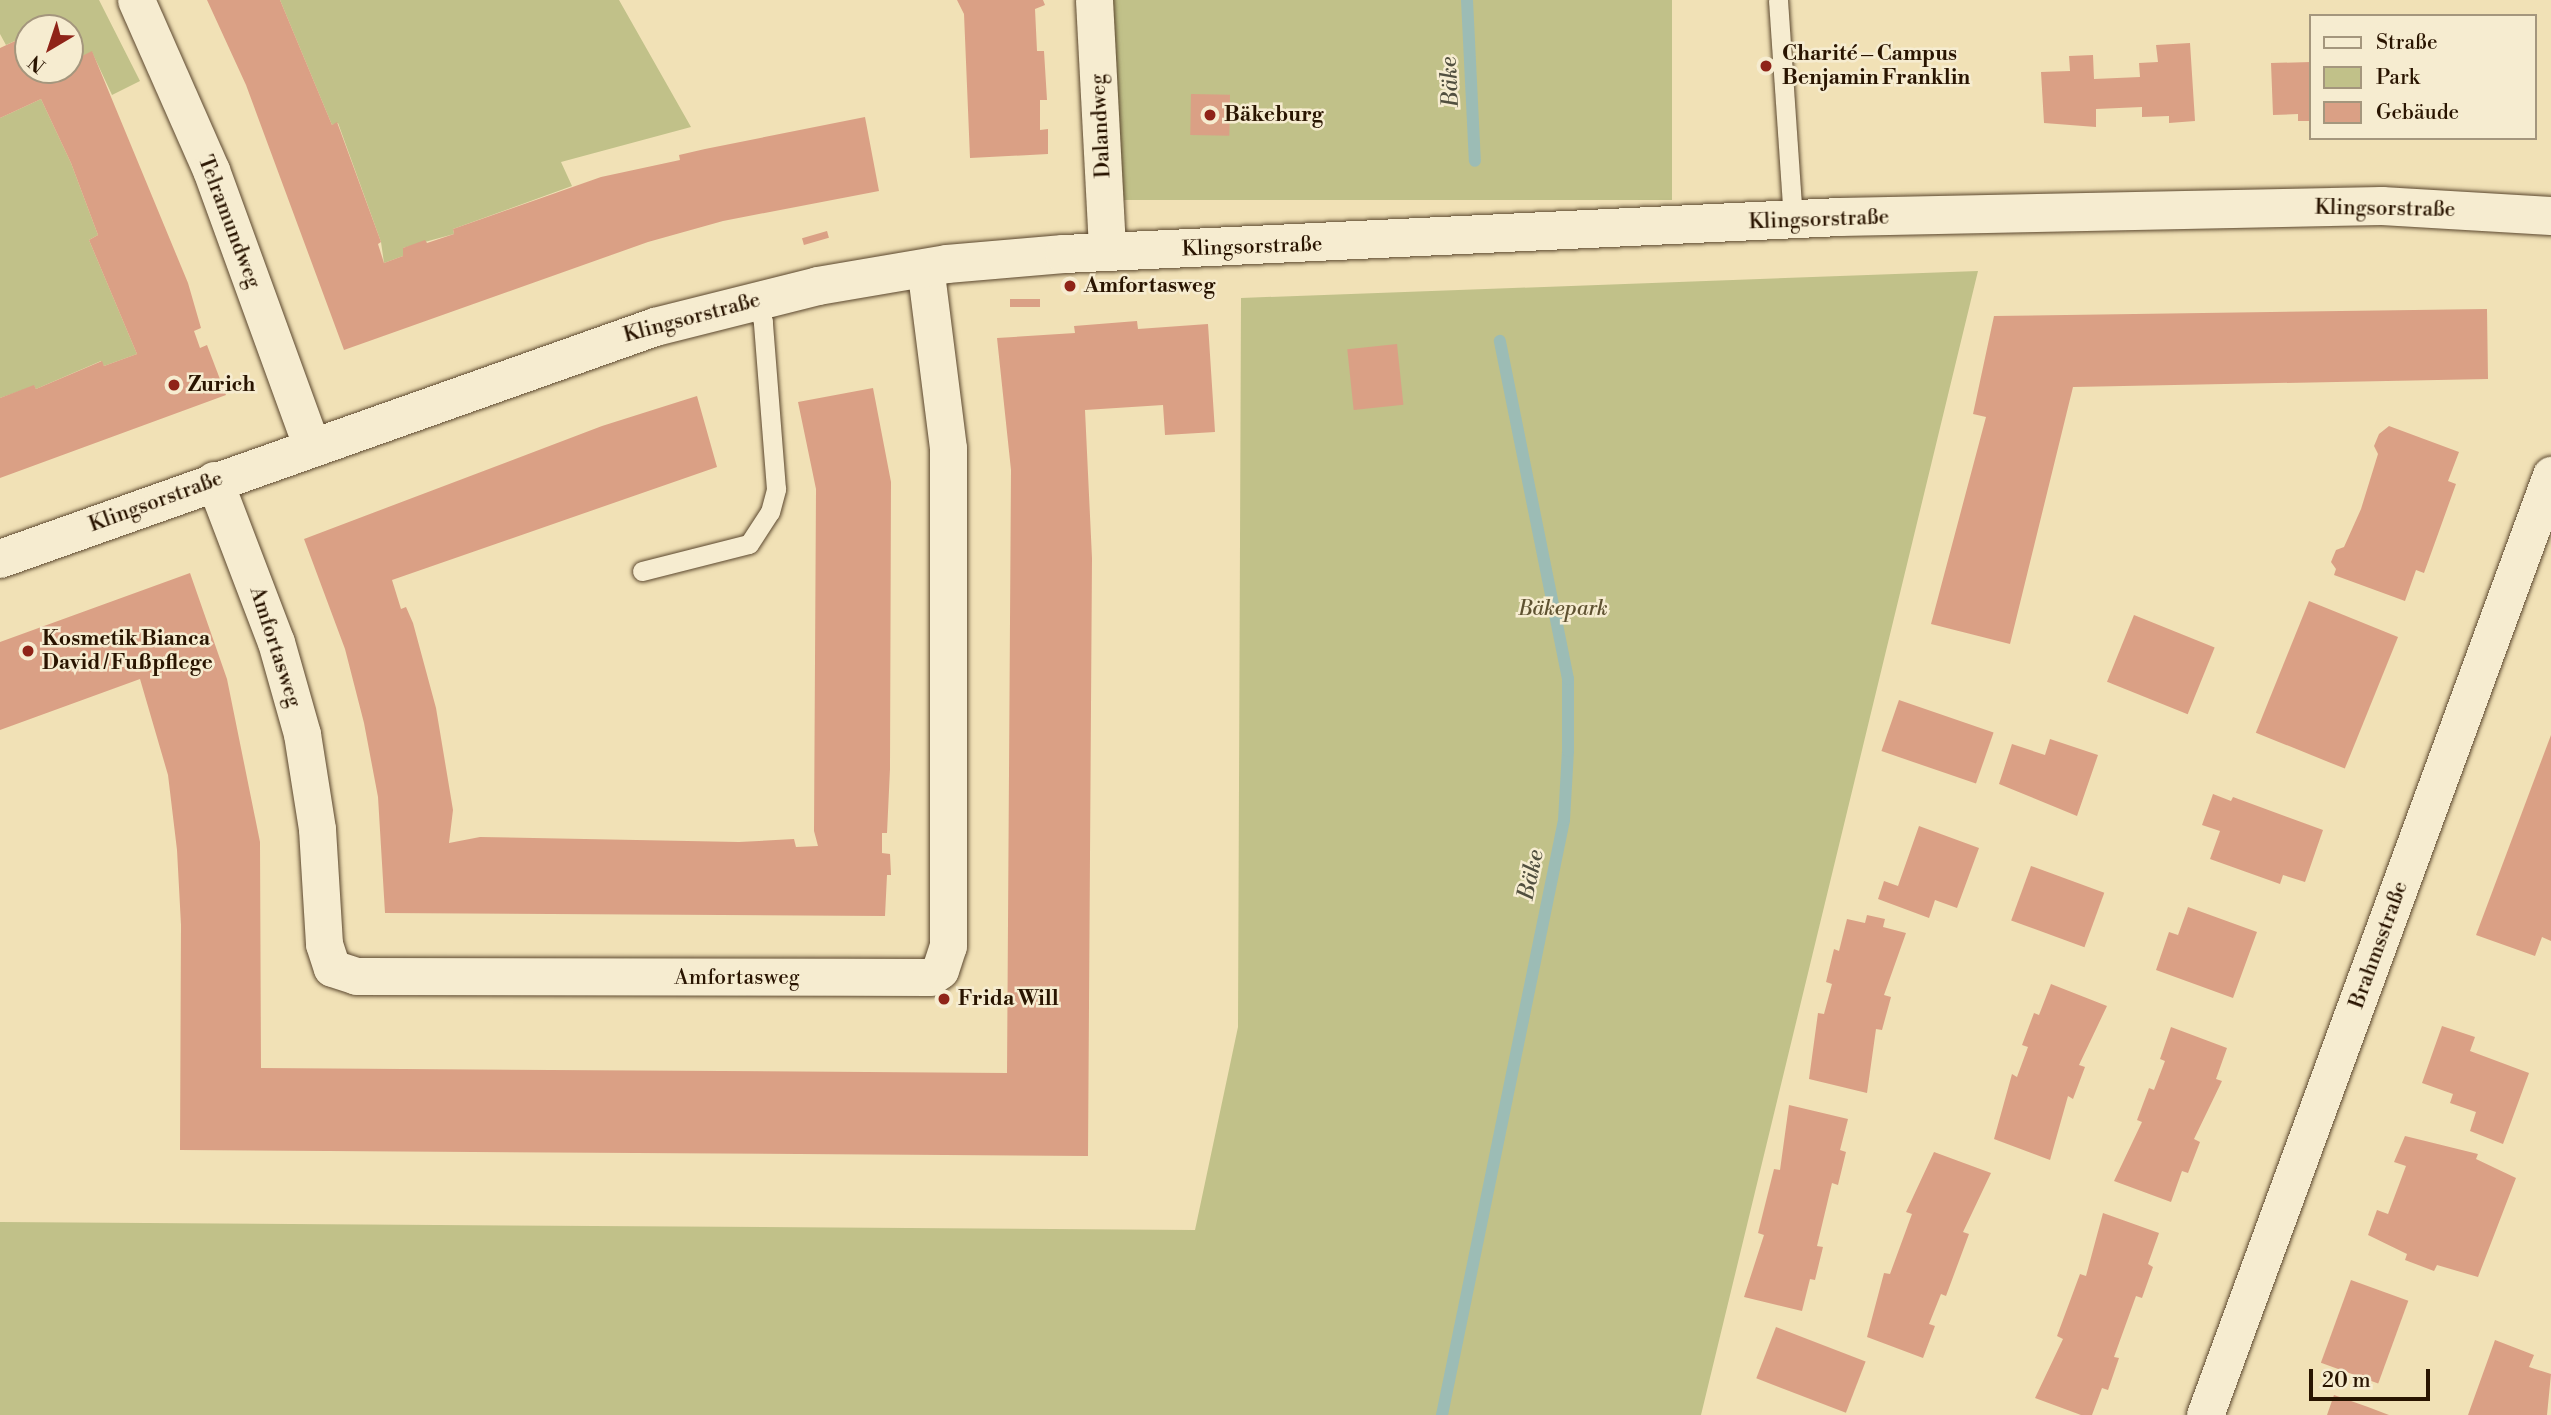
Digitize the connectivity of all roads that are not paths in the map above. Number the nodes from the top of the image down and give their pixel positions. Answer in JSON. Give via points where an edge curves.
{"nodes":[{"id":1,"x":136,"y":0,"type":"edge"},
{"id":2,"x":1094,"y":0,"type":"edge"},
{"id":3,"x":1778,"y":0,"type":"edge"},
{"id":4,"x":2551,"y":216,"type":"edge"},
{"id":5,"x":1793,"y":220,"type":"junction"},
{"id":6,"x":1107,"y":252,"type":"junction"},
{"id":7,"x":925,"y":267,"type":"junction"},
{"id":8,"x":757,"y":300,"type":"junction"},
{"id":9,"x":312,"y":448,"type":"junction"},
{"id":10,"x":2551,"y":475,"type":"edge"},
{"id":11,"x":214,"y":480,"type":"junction"},
{"id":12,"x":0,"y":559,"type":"edge"},
{"id":13,"x":642,"y":571,"type":"dead end"},
{"id":14,"x":2205,"y":1415,"type":"edge"}],
"edges":[{"from":1,"to":9,"type":"street","name":"Telramundweg","via":[[211,170]]},
{"from":2,"to":6,"type":"street","name":"Dalandweg"},
{"from":3,"to":5,"type":"lane"},
{"from":4,"to":5,"type":"street","name":"Klingsorstraße","via":[[2382,206]]},
{"from":5,"to":6,"type":"street","name":"Klingsorstraße"},
{"from":6,"to":7,"type":"street","name":"Klingsorstraße"},
{"from":7,"to":8,"type":"street","name":"Klingsorstraße"},
{"from":7,"to":11,"type":"street","name":"Amfortasweg","via":[[948,448],[948,946],[940,970],[930,976],[356,976],[332,968],[324,944],[317,829],[302,734],[276,642]]},
{"from":8,"to":9,"type":"street","name":"Klingsorstraße","via":[[603,343]]},
{"from":8,"to":13,"type":"lane","via":[[763,322],[776,489],[770,512],[749,544]]},
{"from":9,"to":11,"type":"street","name":"Klingsorstraße"},
{"from":10,"to":14,"type":"street","name":"Brahmsstraße"},
{"from":11,"to":12,"type":"street","name":"Klingsorstraße"}]}
